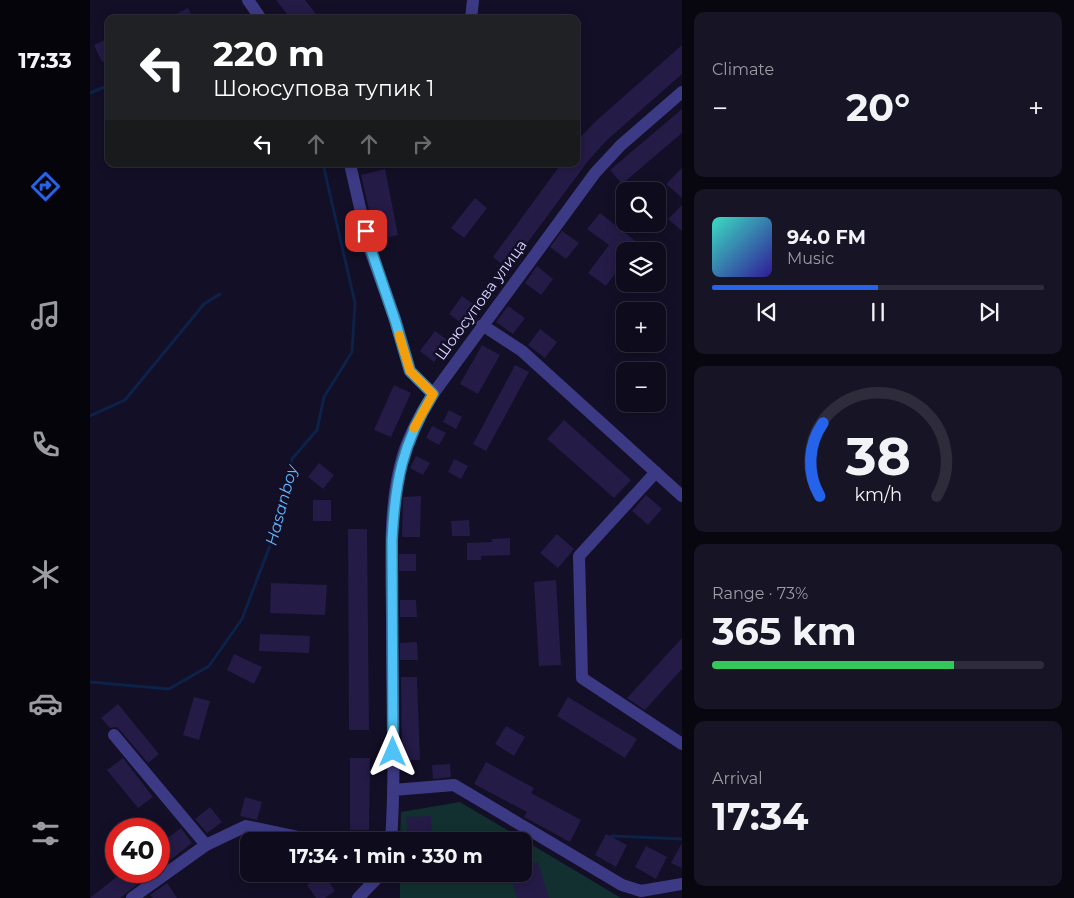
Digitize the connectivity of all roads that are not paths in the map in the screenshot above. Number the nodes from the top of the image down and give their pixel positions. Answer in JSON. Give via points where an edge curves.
{"nodes":[{"id":1,"x":248,"y":0,"type":"edge"},
{"id":2,"x":473,"y":0,"type":"edge"},
{"id":3,"x":258,"y":15,"type":"edge"},
{"id":4,"x":471,"y":15,"type":"edge"},
{"id":5,"x":682,"y":92,"type":"edge"},
{"id":6,"x":351,"y":167,"type":"edge"},
{"id":7,"x":482,"y":325,"type":"junction"},
{"id":8,"x":433,"y":394,"type":"junction"},
{"id":9,"x":656,"y":472,"type":"junction"},
{"id":10,"x":682,"y":496,"type":"edge"},
{"id":11,"x":114,"y":736,"type":"dead end"},
{"id":12,"x":682,"y":744,"type":"edge"},
{"id":13,"x":393,"y":790,"type":"junction"},
{"id":14,"x":275,"y":832,"type":"edge"},
{"id":15,"x":391,"y":832,"type":"edge"},
{"id":16,"x":206,"y":845,"type":"junction"},
{"id":17,"x":373,"y":882,"type":"edge"},
{"id":18,"x":682,"y":884,"type":"edge"},
{"id":19,"x":132,"y":898,"type":"edge"},
{"id":20,"x":358,"y":898,"type":"edge"}],
"edges":[{"from":1,"to":3,"type":"street"},
{"from":2,"to":4,"type":"street"},
{"from":5,"to":7,"type":"street","name":"Шоюсупова улица","via":[[621,145],[595,173]]},
{"from":6,"to":8,"type":"street","via":[[370,247],[410,371]]},
{"from":7,"to":8,"type":"street","name":"Шоюсупова улица"},
{"from":7,"to":9,"type":"street","via":[[522,351]]},
{"from":8,"to":13,"type":"street","name":"Шоюсупова улица","via":[[403,455],[393,516]]},
{"from":9,"to":10,"type":"street"},
{"from":9,"to":12,"type":"street","via":[[579,556],[582,678]]},
{"from":11,"to":16,"type":"street"},
{"from":13,"to":15,"type":"street","name":"Шоюсупова улица"},
{"from":13,"to":18,"type":"street","via":[[454,785],[622,885],[641,891]]},
{"from":14,"to":16,"type":"street","via":[[246,826]]},
{"from":16,"to":19,"type":"street"},
{"from":17,"to":20,"type":"street"}]}
